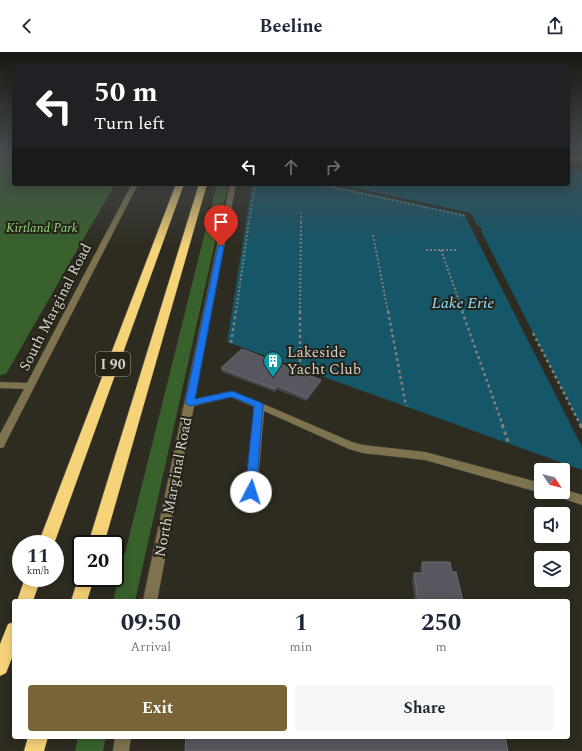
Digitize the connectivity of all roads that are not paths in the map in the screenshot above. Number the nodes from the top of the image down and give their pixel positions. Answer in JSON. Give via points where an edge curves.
{"nodes":[{"id":1,"x":134,"y":186,"type":"edge"},
{"id":2,"x":179,"y":186,"type":"edge"},
{"id":3,"x":203,"y":186,"type":"edge"},
{"id":4,"x":233,"y":186,"type":"edge"},
{"id":5,"x":0,"y":385,"type":"edge"},
{"id":6,"x":30,"y":386,"type":"junction"},
{"id":7,"x":190,"y":403,"type":"junction"},
{"id":8,"x":259,"y":405,"type":"junction"},
{"id":9,"x":0,"y":444,"type":"edge"},
{"id":10,"x":534,"y":486,"type":"edge"},
{"id":11,"x":251,"y":492,"type":"dead end"},
{"id":12,"x":570,"y":496,"type":"edge"},
{"id":13,"x":582,"y":500,"type":"edge"},
{"id":14,"x":49,"y":535,"type":"edge"},
{"id":15,"x":99,"y":535,"type":"edge"},
{"id":16,"x":30,"y":587,"type":"edge"},
{"id":17,"x":83,"y":587,"type":"edge"},
{"id":18,"x":26,"y":599,"type":"edge"},
{"id":19,"x":80,"y":599,"type":"edge"},
{"id":20,"x":150,"y":599,"type":"edge"},
{"id":21,"x":12,"y":635,"type":"edge"},
{"id":22,"x":0,"y":667,"type":"edge"},
{"id":23,"x":37,"y":739,"type":"edge"},
{"id":24,"x":123,"y":739,"type":"edge"},
{"id":25,"x":34,"y":751,"type":"edge"},
{"id":26,"x":121,"y":751,"type":"edge"}],
"edges":[{"from":1,"to":6,"type":"street","name":"South Marginal Road"},
{"from":2,"to":14,"type":"highway","number":"I 90"},
{"from":3,"to":15,"type":"highway","number":"I 90"},
{"from":4,"to":7,"type":"street","name":"North Marginal Road"},
{"from":5,"to":6,"type":"street"},
{"from":6,"to":9,"type":"street","name":"South Marginal Road"},
{"from":7,"to":8,"type":"street","via":[[232,394]]},
{"from":7,"to":20,"type":"street","name":"North Marginal Road"},
{"from":8,"to":10,"type":"street","via":[[348,445],[425,456]]},
{"from":8,"to":11,"type":"street"},
{"from":12,"to":13,"type":"street"},
{"from":16,"to":18,"type":"highway"},
{"from":17,"to":19,"type":"highway"},
{"from":21,"to":22,"type":"highway"},
{"from":23,"to":25,"type":"highway"},
{"from":24,"to":26,"type":"street"}]}
